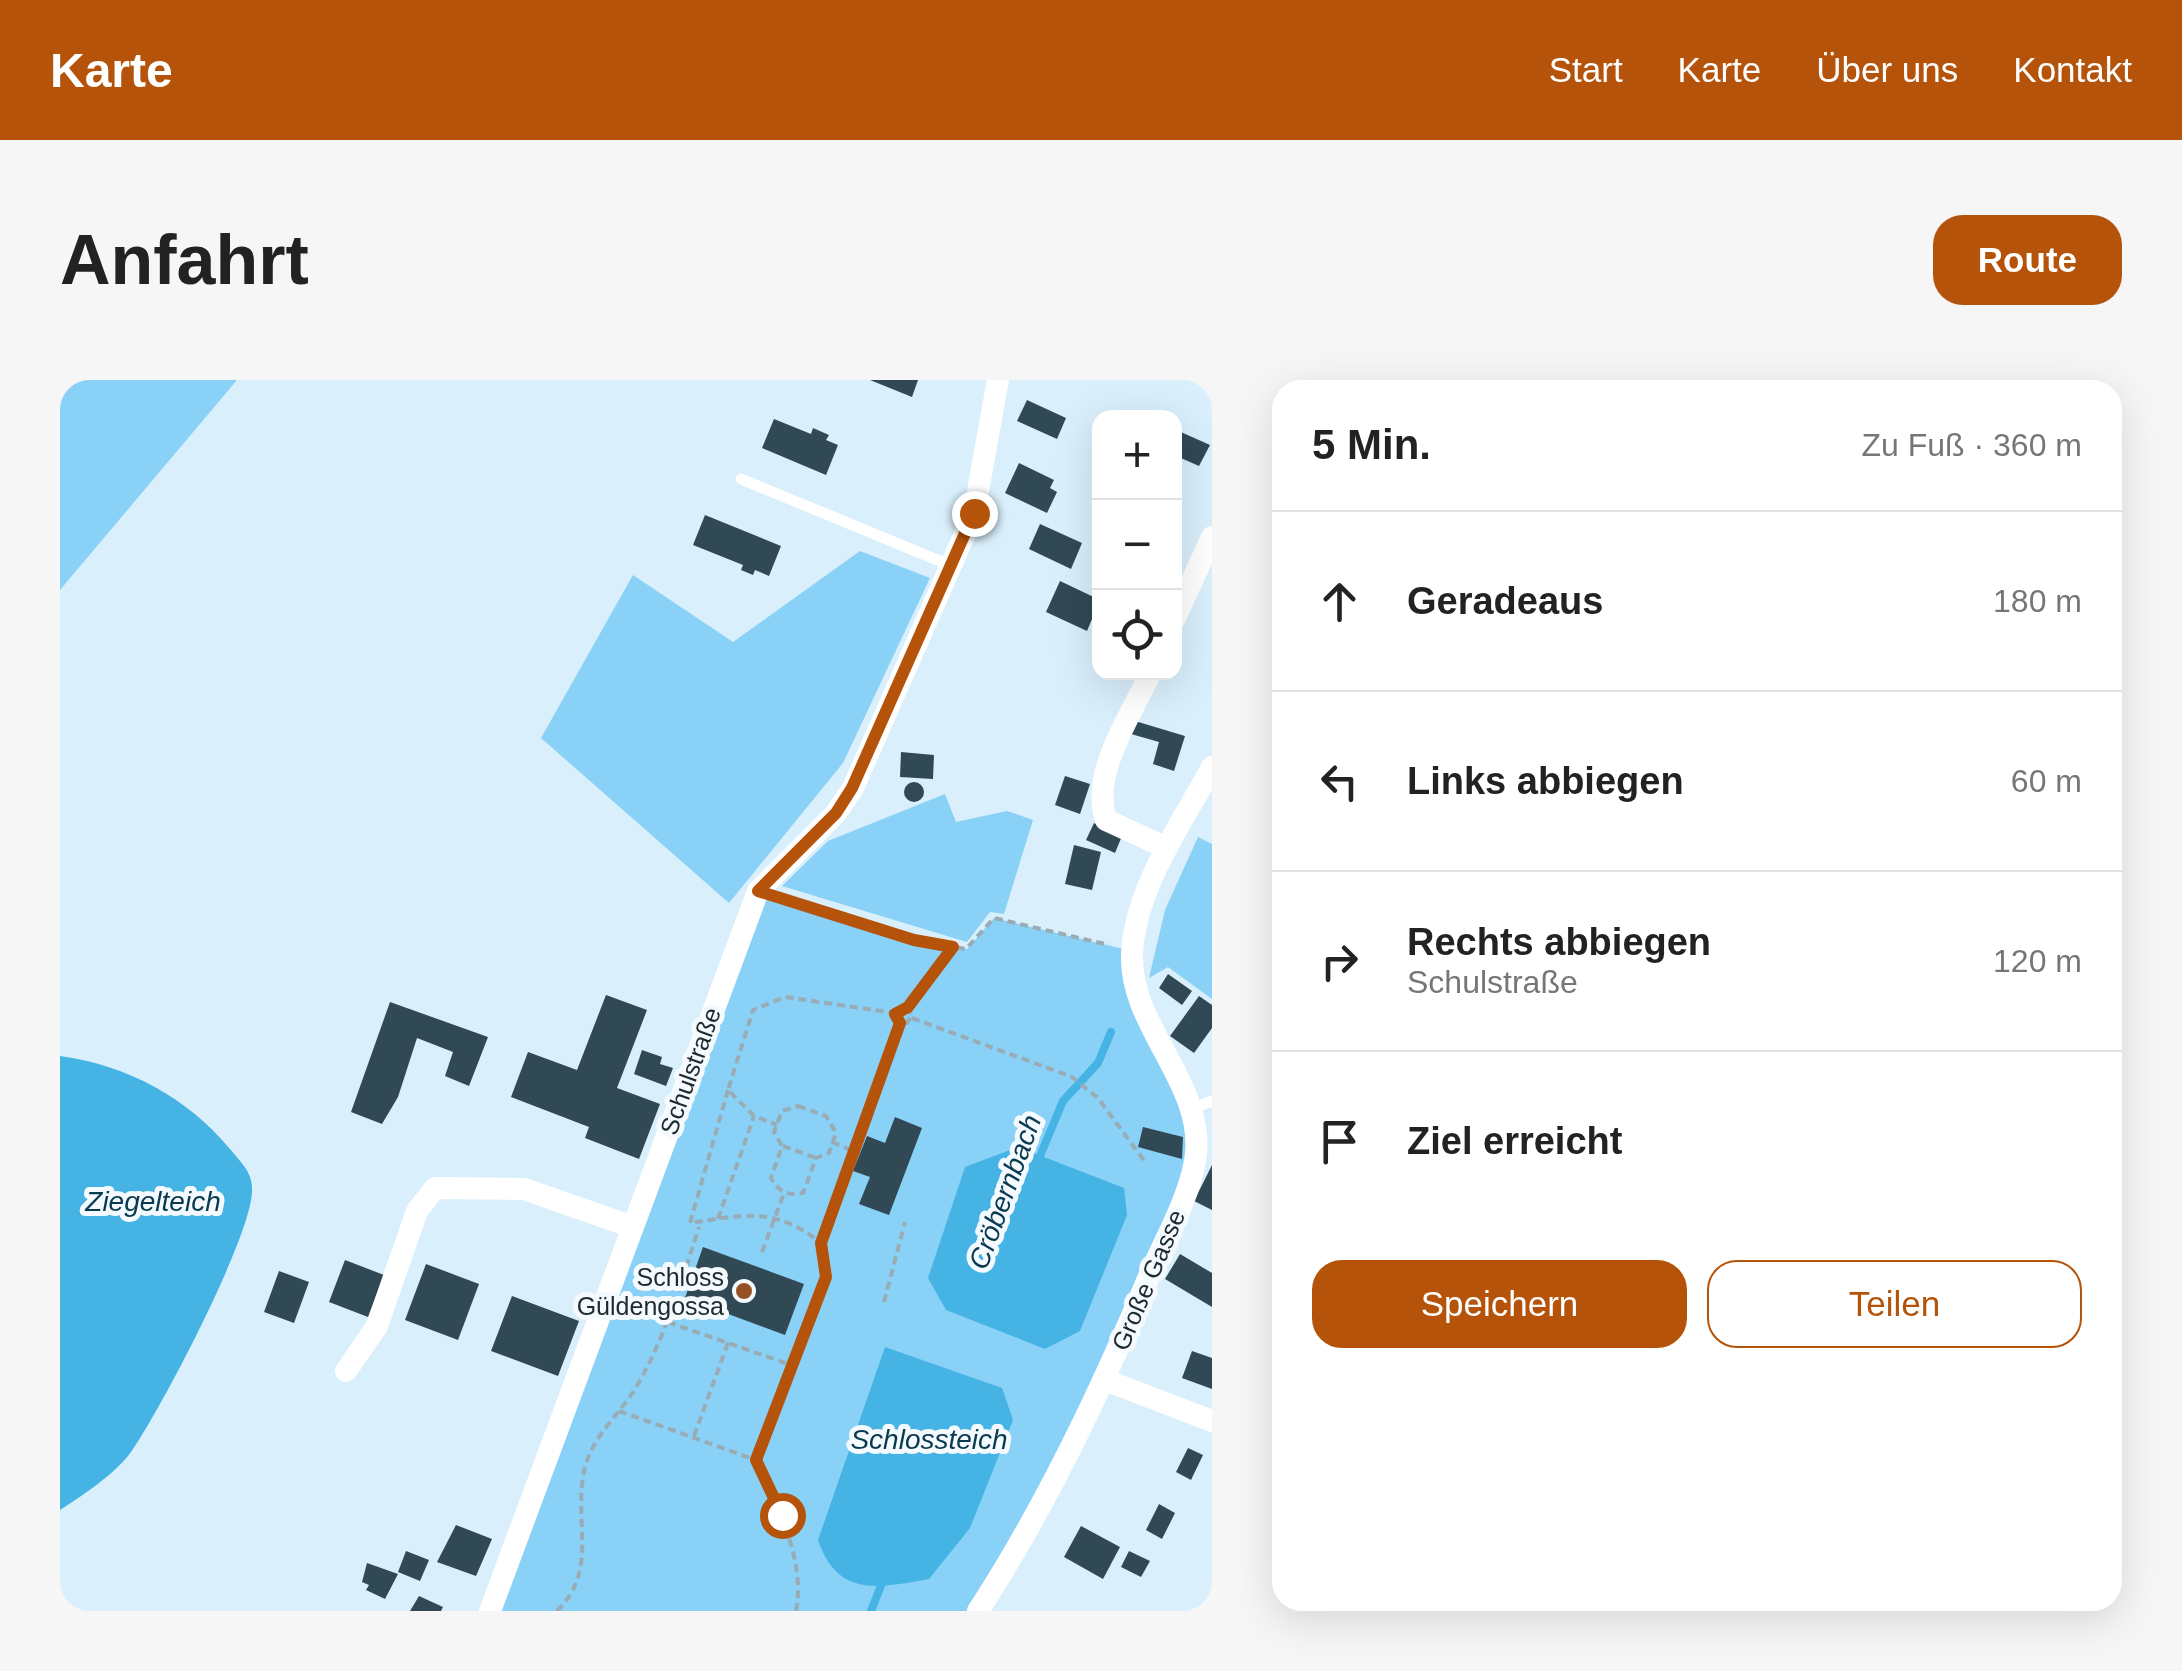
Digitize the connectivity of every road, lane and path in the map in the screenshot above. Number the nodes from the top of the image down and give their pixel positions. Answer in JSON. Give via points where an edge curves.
{"nodes":[{"id":1,"x":998,"y":380,"type":"edge"},
{"id":2,"x":741,"y":478,"type":"dead end"},
{"id":3,"x":1212,"y":537,"type":"edge"},
{"id":4,"x":952,"y":566,"type":"junction"},
{"id":5,"x":1182,"y":603,"type":"edge"},
{"id":6,"x":1146,"y":680,"type":"edge"},
{"id":7,"x":1212,"y":767,"type":"edge"},
{"id":8,"x":1167,"y":848,"type":"junction"},
{"id":9,"x":758,"y":891,"type":"junction"},
{"id":10,"x":953,"y":947,"type":"junction"},
{"id":11,"x":1132,"y":951,"type":"junction"},
{"id":12,"x":908,"y":1007,"type":"junction"},
{"id":13,"x":895,"y":1014,"type":"junction"},
{"id":14,"x":912,"y":1018,"type":"junction"},
{"id":15,"x":900,"y":1023,"type":"junction"},
{"id":16,"x":728,"y":1090,"type":"junction"},
{"id":17,"x":1202,"y":1105,"type":"edge"},
{"id":18,"x":754,"y":1116,"type":"junction"},
{"id":19,"x":777,"y":1125,"type":"junction"},
{"id":20,"x":832,"y":1142,"type":"junction"},
{"id":21,"x":782,"y":1146,"type":"junction"},
{"id":22,"x":853,"y":1150,"type":"junction"},
{"id":23,"x":816,"y":1158,"type":"junction"},
{"id":24,"x":1146,"y":1162,"type":"dead end"},
{"id":25,"x":784,"y":1192,"type":"junction"},
{"id":26,"x":718,"y":1219,"type":"junction"},
{"id":27,"x":774,"y":1220,"type":"junction"},
{"id":28,"x":905,"y":1222,"type":"dead end"},
{"id":29,"x":632,"y":1227,"type":"junction"},
{"id":30,"x":699,"y":1227,"type":"dead end"},
{"id":31,"x":821,"y":1243,"type":"junction"},
{"id":32,"x":762,"y":1252,"type":"dead end"},
{"id":33,"x":884,"y":1302,"type":"dead end"},
{"id":34,"x":668,"y":1322,"type":"junction"},
{"id":35,"x":728,"y":1342,"type":"junction"},
{"id":36,"x":793,"y":1365,"type":"junction"},
{"id":37,"x":346,"y":1371,"type":"dead end"},
{"id":38,"x":1105,"y":1380,"type":"junction"},
{"id":39,"x":618,"y":1411,"type":"junction"},
{"id":40,"x":1212,"y":1421,"type":"edge"},
{"id":41,"x":693,"y":1438,"type":"junction"},
{"id":42,"x":756,"y":1460,"type":"junction"},
{"id":43,"x":490,"y":1611,"type":"edge"},
{"id":44,"x":557,"y":1611,"type":"edge"},
{"id":45,"x":796,"y":1611,"type":"edge"},
{"id":46,"x":978,"y":1611,"type":"edge"}],
"edges":[{"from":1,"to":4,"type":"street","name":"Schulstraße","via":[[974,513]]},
{"from":2,"to":4,"type":"lane"},
{"from":3,"to":5,"type":"street"},
{"from":4,"to":9,"type":"street","name":"Schulstraße","via":[[852,788],[836,813]]},
{"from":6,"to":8,"type":"street","via":[[1102,780],[1101,805],[1106,820]]},
{"from":7,"to":8,"type":"street","name":"Große Gasse"},
{"from":8,"to":11,"type":"street","name":"Große Gasse"},
{"from":9,"to":10,"type":"path"},
{"from":9,"to":29,"type":"street","name":"Schulstraße"},
{"from":10,"to":11,"type":"path","via":[[966,949],[994,918]]},
{"from":10,"to":12,"type":"path"},
{"from":11,"to":17,"type":"street","name":"Große Gasse","via":[[1138,994]]},
{"from":12,"to":13,"type":"path"},
{"from":12,"to":14,"type":"path"},
{"from":13,"to":15,"type":"path"},
{"from":13,"to":16,"type":"path","via":[[785,997],[753,1010]]},
{"from":14,"to":15,"type":"path"},
{"from":14,"to":24,"type":"path","via":[[1072,1076],[1098,1098]]},
{"from":15,"to":22,"type":"path"},
{"from":16,"to":18,"type":"path"},
{"from":16,"to":26,"type":"path","via":[[690,1223]]},
{"from":17,"to":38,"type":"street","name":"Große Gasse","via":[[1190,1178]]},
{"from":18,"to":19,"type":"path"},
{"from":18,"to":26,"type":"path"},
{"from":19,"to":20,"type":"path","via":[[782,1111],[798,1106],[826,1116],[836,1133]]},
{"from":19,"to":21,"type":"path"},
{"from":20,"to":22,"type":"path"},
{"from":20,"to":23,"type":"path","via":[[829,1153]]},
{"from":21,"to":23,"type":"path"},
{"from":21,"to":25,"type":"path","via":[[770,1178]]},
{"from":22,"to":31,"type":"path"},
{"from":23,"to":25,"type":"path","via":[[803,1193]]},
{"from":25,"to":27,"type":"path"},
{"from":26,"to":27,"type":"path","via":[[752,1212]]},
{"from":27,"to":31,"type":"path"},
{"from":27,"to":32,"type":"path"},
{"from":28,"to":33,"type":"path"},
{"from":29,"to":37,"type":"street","via":[[524,1189],[435,1188],[416,1211],[376,1326]]},
{"from":29,"to":43,"type":"street","name":"Schulstraße"},
{"from":30,"to":34,"type":"path"},
{"from":31,"to":36,"type":"path","via":[[826,1277]]},
{"from":34,"to":35,"type":"path"},
{"from":34,"to":39,"type":"path"},
{"from":35,"to":36,"type":"path"},
{"from":35,"to":41,"type":"path"},
{"from":36,"to":42,"type":"path"},
{"from":38,"to":40,"type":"street"},
{"from":38,"to":46,"type":"street","name":"Große Gasse"},
{"from":39,"to":41,"type":"path"},
{"from":39,"to":44,"type":"path","via":[[590,1450],[578,1501],[581,1579]]},
{"from":41,"to":42,"type":"path"},
{"from":42,"to":45,"type":"path","via":[[782,1515],[799,1595]]}]}
